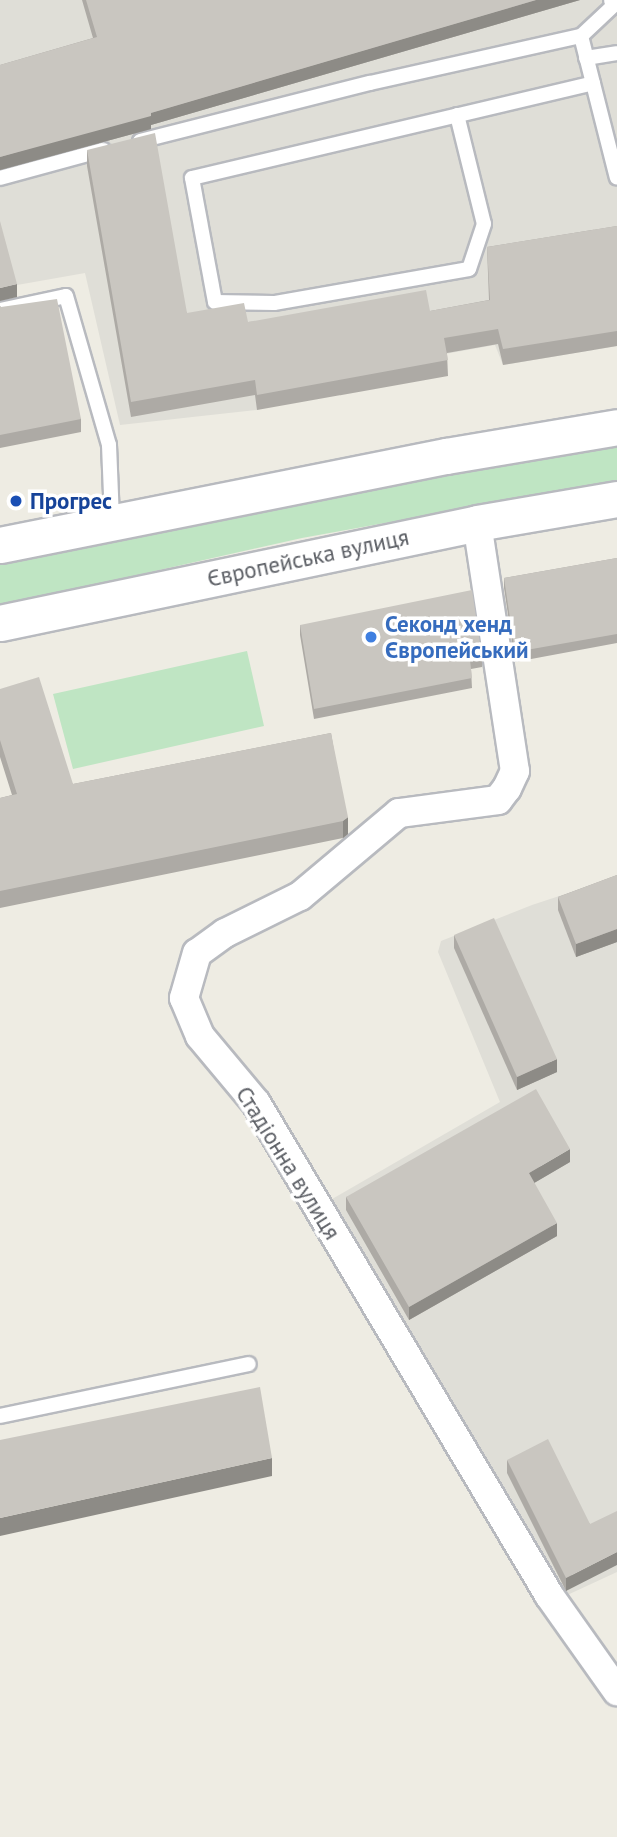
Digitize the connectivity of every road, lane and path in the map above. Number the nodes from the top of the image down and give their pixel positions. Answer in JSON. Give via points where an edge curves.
{"nodes":[{"id":1,"x":611,"y":0,"type":"edge"},
{"id":2,"x":581,"y":36,"type":"junction"},
{"id":3,"x":617,"y":53,"type":"edge"},
{"id":4,"x":586,"y":58,"type":"junction"},
{"id":5,"x":593,"y":83,"type":"junction"},
{"id":6,"x":457,"y":115,"type":"junction"},
{"id":7,"x":0,"y":178,"type":"edge"},
{"id":8,"x":617,"y":178,"type":"edge"},
{"id":9,"x":0,"y":310,"type":"edge"},
{"id":10,"x":617,"y":427,"type":"edge"},
{"id":11,"x":617,"y":499,"type":"edge"},
{"id":12,"x":112,"y":521,"type":"junction"},
{"id":13,"x":477,"y":523,"type":"junction"},
{"id":14,"x":0,"y":545,"type":"edge"},
{"id":15,"x":0,"y":623,"type":"edge"},
{"id":16,"x":249,"y":1364,"type":"dead end"},
{"id":17,"x":0,"y":1416,"type":"edge"},
{"id":18,"x":617,"y":1691,"type":"edge"}],
"edges":[{"from":1,"to":2,"type":"lane","via":[[613,6]]},
{"from":2,"to":4,"type":"lane"},
{"from":2,"to":7,"type":"lane","via":[[370,83]]},
{"from":3,"to":4,"type":"lane"},
{"from":4,"to":5,"type":"lane"},
{"from":5,"to":6,"type":"lane"},
{"from":5,"to":8,"type":"lane"},
{"from":6,"to":6,"type":"lane","via":[[192,178],[215,302],[274,303],[469,269],[484,224]]},
{"from":9,"to":12,"type":"lane","via":[[66,296],[109,445]]},
{"from":10,"to":12,"type":"street"},
{"from":11,"to":13,"type":"street","name":"Європейська вулиця"},
{"from":12,"to":14,"type":"street"},
{"from":13,"to":15,"type":"street","name":"Європейська вулиця"},
{"from":13,"to":18,"type":"street","name":"Стадіонна вулиця","via":[[515,771],[507,788],[498,800],[400,813],[300,896],[225,933],[197,953],[184,998],[200,1036],[256,1103],[549,1595]]},
{"from":16,"to":17,"type":"lane"}]}
